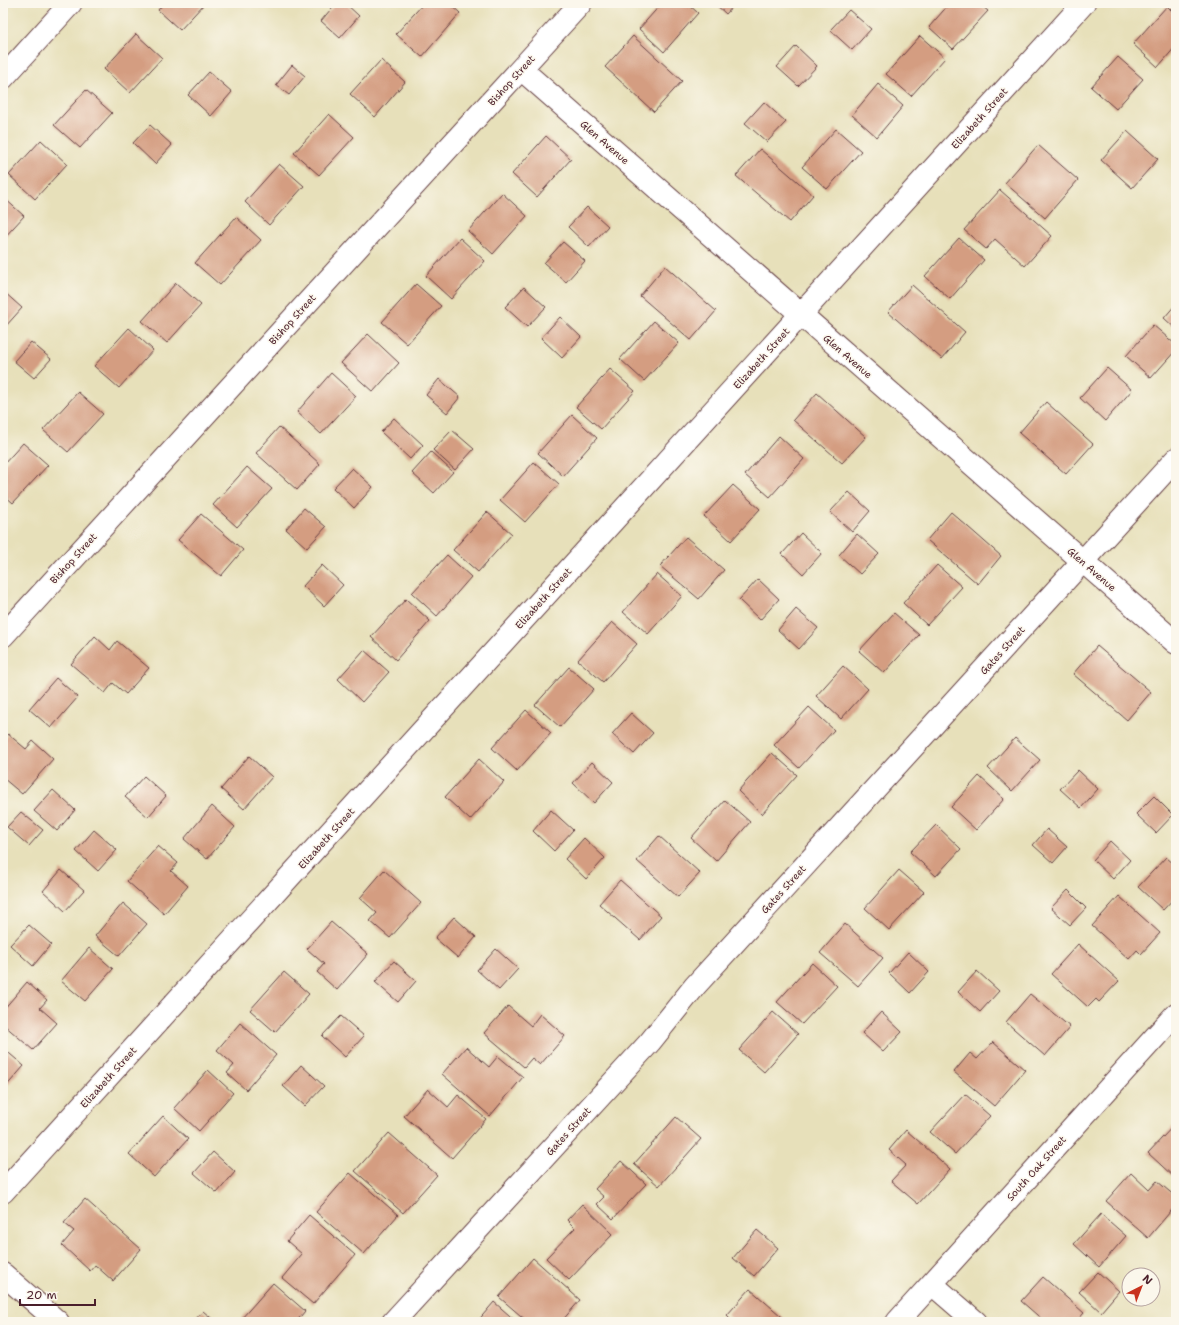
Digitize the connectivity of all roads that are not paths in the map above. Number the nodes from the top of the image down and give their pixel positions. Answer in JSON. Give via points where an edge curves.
{"nodes":[{"id":1,"x":71,"y":3,"type":"edge"},
{"id":2,"x":581,"y":3,"type":"edge"},
{"id":3,"x":1084,"y":3,"type":"edge"},
{"id":4,"x":521,"y":69,"type":"junction"},
{"id":5,"x":3,"y":78,"type":"edge"},
{"id":6,"x":801,"y":314,"type":"junction"},
{"id":7,"x":1176,"y":459,"type":"edge"},
{"id":8,"x":1083,"y":561,"type":"junction"},
{"id":9,"x":3,"y":636,"type":"edge"},
{"id":10,"x":1176,"y":643,"type":"edge"},
{"id":11,"x":1176,"y":1014,"type":"edge"},
{"id":12,"x":3,"y":1192,"type":"edge"},
{"id":13,"x":3,"y":1274,"type":"edge"},
{"id":14,"x":932,"y":1284,"type":"junction"},
{"id":15,"x":58,"y":1322,"type":"edge"},
{"id":16,"x":393,"y":1322,"type":"edge"},
{"id":17,"x":897,"y":1322,"type":"edge"},
{"id":18,"x":976,"y":1322,"type":"edge"}],
"edges":[{"from":1,"to":5,"type":"street"},
{"from":2,"to":4,"type":"street","name":"Bishop Street"},
{"from":3,"to":6,"type":"street","name":"Elizabeth Street"},
{"from":4,"to":6,"type":"street","name":"Glen Avenue"},
{"from":4,"to":9,"type":"street","name":"Bishop Street"},
{"from":6,"to":8,"type":"street","name":"Glen Avenue"},
{"from":6,"to":12,"type":"street","name":"Elizabeth Street"},
{"from":7,"to":8,"type":"street","name":"Gates Street"},
{"from":8,"to":10,"type":"street","name":"Glen Avenue"},
{"from":8,"to":16,"type":"street","name":"Gates Street"},
{"from":11,"to":14,"type":"street","name":"South Oak Street"},
{"from":13,"to":15,"type":"street"},
{"from":14,"to":17,"type":"street","name":"South Oak Street"},
{"from":14,"to":18,"type":"street"}]}
